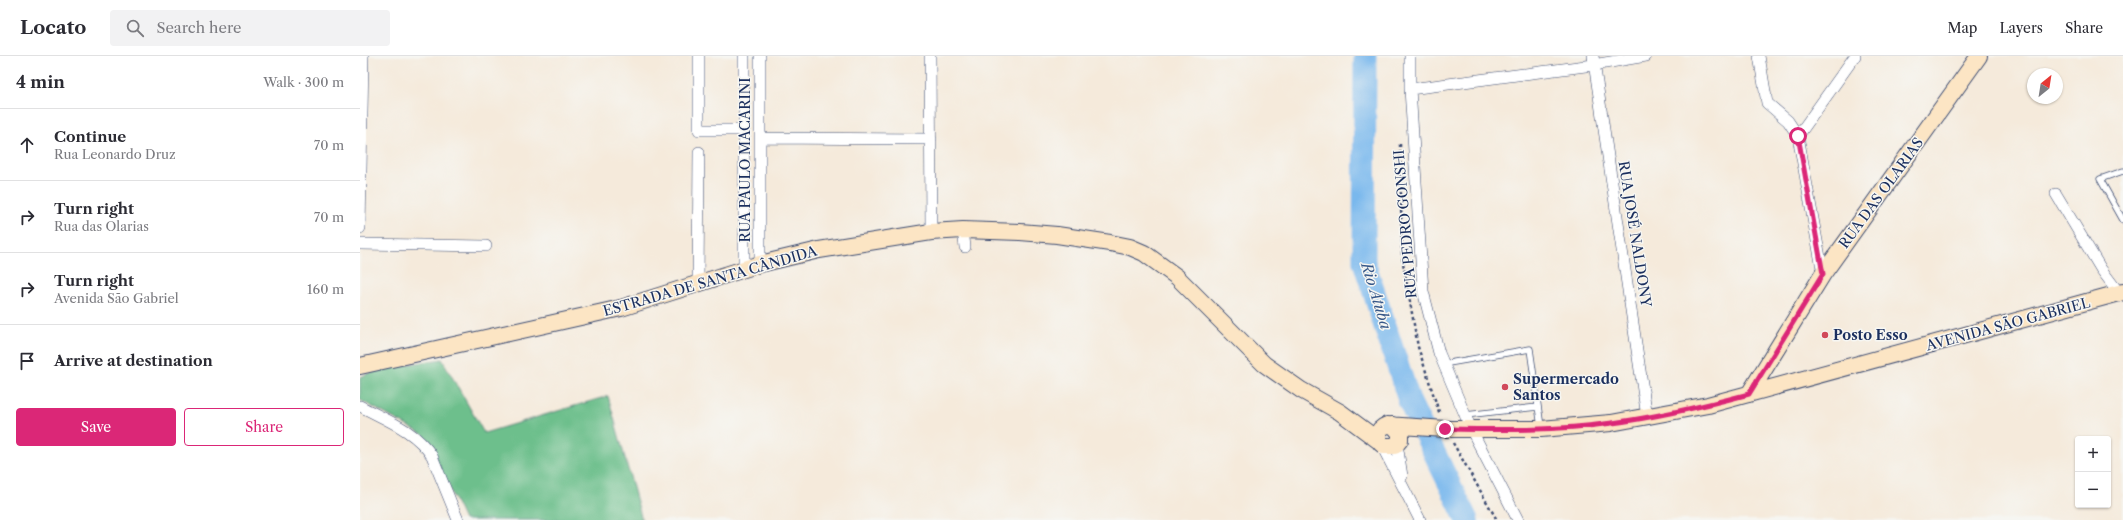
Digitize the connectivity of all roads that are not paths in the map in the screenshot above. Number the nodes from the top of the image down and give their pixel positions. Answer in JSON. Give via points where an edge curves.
{"nodes":[{"id":1,"x":362,"y":56,"type":"edge"},
{"id":2,"x":699,"y":56,"type":"edge"},
{"id":3,"x":744,"y":56,"type":"edge"},
{"id":4,"x":760,"y":56,"type":"edge"},
{"id":5,"x":930,"y":56,"type":"edge"},
{"id":6,"x":1410,"y":56,"type":"edge"},
{"id":7,"x":1646,"y":56,"type":"edge"},
{"id":8,"x":1759,"y":56,"type":"edge"},
{"id":9,"x":1855,"y":56,"type":"edge"},
{"id":10,"x":1979,"y":56,"type":"edge"},
{"id":11,"x":1593,"y":61,"type":"edge"},
{"id":12,"x":1410,"y":90,"type":"junction"},
{"id":13,"x":744,"y":130,"type":"junction"},
{"id":14,"x":1798,"y":136,"type":"junction"},
{"id":15,"x":760,"y":138,"type":"junction"},
{"id":16,"x":931,"y":139,"type":"junction"},
{"id":17,"x":699,"y":152,"type":"dead end"},
{"id":18,"x":2123,"y":171,"type":"edge"},
{"id":19,"x":2056,"y":194,"type":"dead end"},
{"id":20,"x":2123,"y":220,"type":"edge"},
{"id":21,"x":360,"y":228,"type":"edge"},
{"id":22,"x":964,"y":230,"type":"junction"},
{"id":23,"x":931,"y":232,"type":"junction"},
{"id":24,"x":360,"y":244,"type":"edge"},
{"id":25,"x":486,"y":246,"type":"dead end"},
{"id":26,"x":965,"y":247,"type":"dead end"},
{"id":27,"x":760,"y":264,"type":"junction"},
{"id":28,"x":744,"y":270,"type":"junction"},
{"id":29,"x":1823,"y":274,"type":"junction"},
{"id":30,"x":698,"y":284,"type":"junction"},
{"id":31,"x":2121,"y":293,"type":"edge"},
{"id":32,"x":1444,"y":364,"type":"junction"},
{"id":33,"x":360,"y":366,"type":"edge"},
{"id":34,"x":1749,"y":394,"type":"junction"},
{"id":35,"x":360,"y":406,"type":"edge"},
{"id":36,"x":1538,"y":407,"type":"junction"},
{"id":37,"x":1340,"y":412,"type":"junction"},
{"id":38,"x":1647,"y":417,"type":"junction"},
{"id":39,"x":1468,"y":422,"type":"junction"},
{"id":40,"x":1390,"y":425,"type":"junction"},
{"id":41,"x":1419,"y":428,"type":"junction"},
{"id":42,"x":1445,"y":429,"type":"joint"},
{"id":43,"x":1541,"y":429,"type":"junction"},
{"id":44,"x":1399,"y":442,"type":"junction"},
{"id":45,"x":1380,"y":443,"type":"junction"},
{"id":46,"x":1402,"y":483,"type":"junction"},
{"id":47,"x":458,"y":520,"type":"edge"},
{"id":48,"x":1420,"y":520,"type":"edge"},
{"id":49,"x":1518,"y":520,"type":"edge"}],
"edges":[{"from":1,"to":21,"type":"street"},
{"from":2,"to":13,"type":"street","via":[[699,130]]},
{"from":3,"to":13,"type":"street"},
{"from":4,"to":15,"type":"street","name":"RUA PAULO MACARINI"},
{"from":5,"to":16,"type":"street"},
{"from":6,"to":12,"type":"street","name":"RUA PEDRO GONSHI"},
{"from":7,"to":11,"type":"street"},
{"from":8,"to":14,"type":"street","via":[[1767,103],[1788,121]]},
{"from":9,"to":14,"type":"street"},
{"from":10,"to":29,"type":"main road","name":"RUA DAS OLARIAS"},
{"from":11,"to":12,"type":"street"},
{"from":11,"to":38,"type":"street","name":"RUA JOSÉ NALDONY"},
{"from":12,"to":32,"type":"street","name":"RUA PEDRO GONSHI","via":[[1423,291],[1438,353]]},
{"from":13,"to":28,"type":"street"},
{"from":14,"to":29,"type":"street"},
{"from":15,"to":16,"type":"street"},
{"from":15,"to":27,"type":"street","name":"RUA PAULO MACARINI"},
{"from":16,"to":23,"type":"street"},
{"from":17,"to":30,"type":"street"},
{"from":18,"to":20,"type":"lane","via":[[2100,179]]},
{"from":19,"to":31,"type":"street","via":[[2101,268]]},
{"from":22,"to":23,"type":"main road","name":"ESTRADA DE SANTA CÂNDIDA"},
{"from":22,"to":26,"type":"street"},
{"from":22,"to":37,"type":"main road","name":"ESTRADA DE SANTA CÂNDIDA","via":[[1057,235],[1110,242],[1144,253],[1177,276],[1264,364],[1301,390]]},
{"from":23,"to":27,"type":"main road","name":"ESTRADA DE SANTA CÂNDIDA","via":[[819,250]]},
{"from":24,"to":25,"type":"street"},
{"from":27,"to":28,"type":"main road","name":"ESTRADA DE SANTA CÂNDIDA"},
{"from":28,"to":30,"type":"main road","name":"ESTRADA DE SANTA CÂNDIDA"},
{"from":29,"to":34,"type":"main road","name":"RUA DAS OLARIAS"},
{"from":30,"to":33,"type":"main road","name":"ESTRADA DE SANTA CÂNDIDA","via":[[584,317]]},
{"from":31,"to":34,"type":"main road","name":"AVENIDA SÃO GABRIEL"},
{"from":32,"to":36,"type":"lane","via":[[1530,350]]},
{"from":32,"to":39,"type":"street","name":"RUA PEDRO GONSHI"},
{"from":34,"to":38,"type":"main road","name":"AVENIDA SÃO GABRIEL"},
{"from":35,"to":47,"type":"street","via":[[409,432],[426,447]]},
{"from":36,"to":39,"type":"lane"},
{"from":36,"to":43,"type":"lane"},
{"from":37,"to":40,"type":"main road","name":"ESTRADA DE SANTA CÂNDIDA"},
{"from":37,"to":45,"type":"main road","name":"ESTRADA DE SANTA CÂNDIDA"},
{"from":38,"to":43,"type":"main road","name":"AVENIDA SÃO GABRIEL"},
{"from":39,"to":42,"type":"main road","name":"AVENIDA SÃO GABRIEL"},
{"from":39,"to":43,"type":"main road","name":"AVENIDA SÃO GABRIEL"},
{"from":39,"to":49,"type":"street","name":"RUA PEDRO GONSHI"},
{"from":40,"to":41,"type":"main road","name":"ESTRADA DE SANTA CÂNDIDA"},
{"from":40,"to":44,"type":"main road","via":[[1400,433]]},
{"from":40,"to":45,"type":"main road","via":[[1379,430]]},
{"from":41,"to":42,"type":"main road","name":"ESTRADA DE SANTA CÂNDIDA"},
{"from":41,"to":44,"type":"main road"},
{"from":44,"to":45,"type":"main road","via":[[1388,447]]},
{"from":44,"to":46,"type":"street"},
{"from":45,"to":46,"type":"street"},
{"from":46,"to":48,"type":"street"}]}
